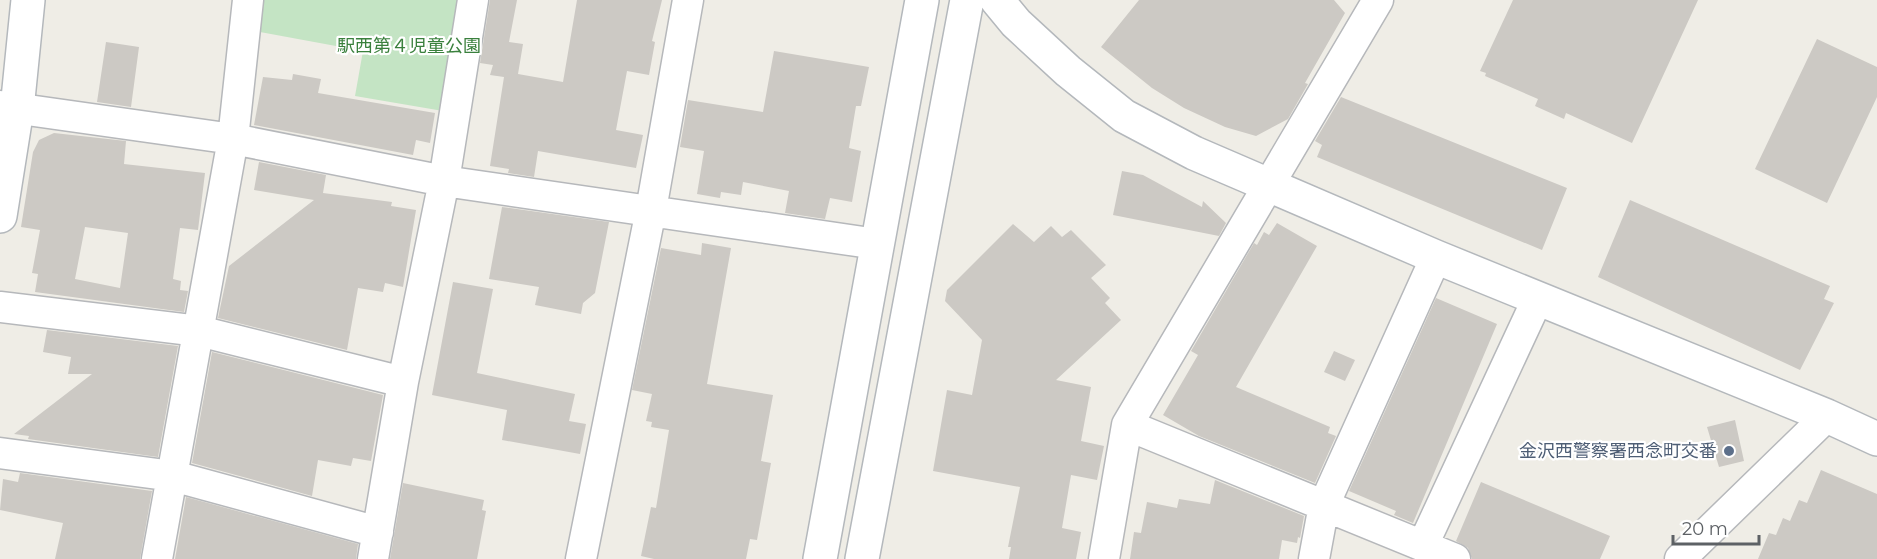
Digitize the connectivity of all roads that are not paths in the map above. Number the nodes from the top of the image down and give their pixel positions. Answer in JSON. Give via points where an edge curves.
{"nodes":[{"id":1,"x":28,"y":0,"type":"edge"},
{"id":2,"x":248,"y":0,"type":"edge"},
{"id":3,"x":473,"y":0,"type":"edge"},
{"id":4,"x":688,"y":0,"type":"edge"},
{"id":5,"x":922,"y":0,"type":"edge"},
{"id":6,"x":967,"y":0,"type":"edge"},
{"id":7,"x":997,"y":0,"type":"edge"},
{"id":8,"x":1370,"y":4,"type":"edge"},
{"id":9,"x":8,"y":107,"type":"edge"},
{"id":10,"x":233,"y":139,"type":"junction"},
{"id":11,"x":444,"y":181,"type":"junction"},
{"id":12,"x":1268,"y":184,"type":"junction"},
{"id":13,"x":651,"y":210,"type":"junction"},
{"id":14,"x":0,"y":216,"type":"edge"},
{"id":15,"x":877,"y":244,"type":"junction"},
{"id":16,"x":1436,"y":257,"type":"junction"},
{"id":17,"x":1538,"y":298,"type":"junction"},
{"id":18,"x":0,"y":307,"type":"edge"},
{"id":19,"x":200,"y":331,"type":"junction"},
{"id":20,"x":403,"y":381,"type":"junction"},
{"id":21,"x":1827,"y":416,"type":"junction"},
{"id":22,"x":1127,"y":425,"type":"junction"},
{"id":23,"x":1877,"y":439,"type":"edge"},
{"id":24,"x":0,"y":453,"type":"edge"},
{"id":25,"x":173,"y":476,"type":"junction"},
{"id":26,"x":830,"y":504,"type":"junction"},
{"id":27,"x":1324,"y":505,"type":"junction"},
{"id":28,"x":871,"y":511,"type":"junction"},
{"id":29,"x":1423,"y":545,"type":"junction"},
{"id":30,"x":376,"y":546,"type":"edge"},
{"id":31,"x":157,"y":559,"type":"edge"},
{"id":32,"x":581,"y":559,"type":"edge"},
{"id":33,"x":820,"y":559,"type":"edge"},
{"id":34,"x":862,"y":559,"type":"edge"},
{"id":35,"x":1104,"y":559,"type":"edge"},
{"id":36,"x":1314,"y":559,"type":"edge"},
{"id":37,"x":1455,"y":559,"type":"edge"},
{"id":38,"x":1680,"y":559,"type":"edge"}],
"edges":[{"from":1,"to":9,"type":"street"},
{"from":2,"to":10,"type":"street"},
{"from":3,"to":11,"type":"street"},
{"from":4,"to":13,"type":"street"},
{"from":5,"to":15,"type":"street"},
{"from":6,"to":28,"type":"street"},
{"from":7,"to":12,"type":"street","via":[[1016,24],[1124,116],[1194,153]]},
{"from":8,"to":12,"type":"street"},
{"from":9,"to":10,"type":"street"},
{"from":9,"to":14,"type":"street"},
{"from":10,"to":11,"type":"street"},
{"from":10,"to":19,"type":"street"},
{"from":11,"to":13,"type":"street"},
{"from":11,"to":20,"type":"street"},
{"from":12,"to":16,"type":"street"},
{"from":12,"to":22,"type":"street"},
{"from":13,"to":15,"type":"street"},
{"from":13,"to":32,"type":"street"},
{"from":15,"to":26,"type":"street"},
{"from":16,"to":17,"type":"street"},
{"from":16,"to":27,"type":"street"},
{"from":17,"to":21,"type":"street"},
{"from":17,"to":29,"type":"street"},
{"from":18,"to":19,"type":"street"},
{"from":19,"to":20,"type":"street"},
{"from":19,"to":25,"type":"street"},
{"from":20,"to":30,"type":"street"},
{"from":21,"to":23,"type":"street"},
{"from":21,"to":38,"type":"street"},
{"from":22,"to":27,"type":"street"},
{"from":22,"to":35,"type":"street"},
{"from":24,"to":25,"type":"street"},
{"from":25,"to":30,"type":"street"},
{"from":25,"to":31,"type":"street"},
{"from":26,"to":28,"type":"street"},
{"from":26,"to":33,"type":"street"},
{"from":27,"to":29,"type":"street"},
{"from":27,"to":36,"type":"street"},
{"from":28,"to":34,"type":"street"},
{"from":29,"to":37,"type":"street"}]}
